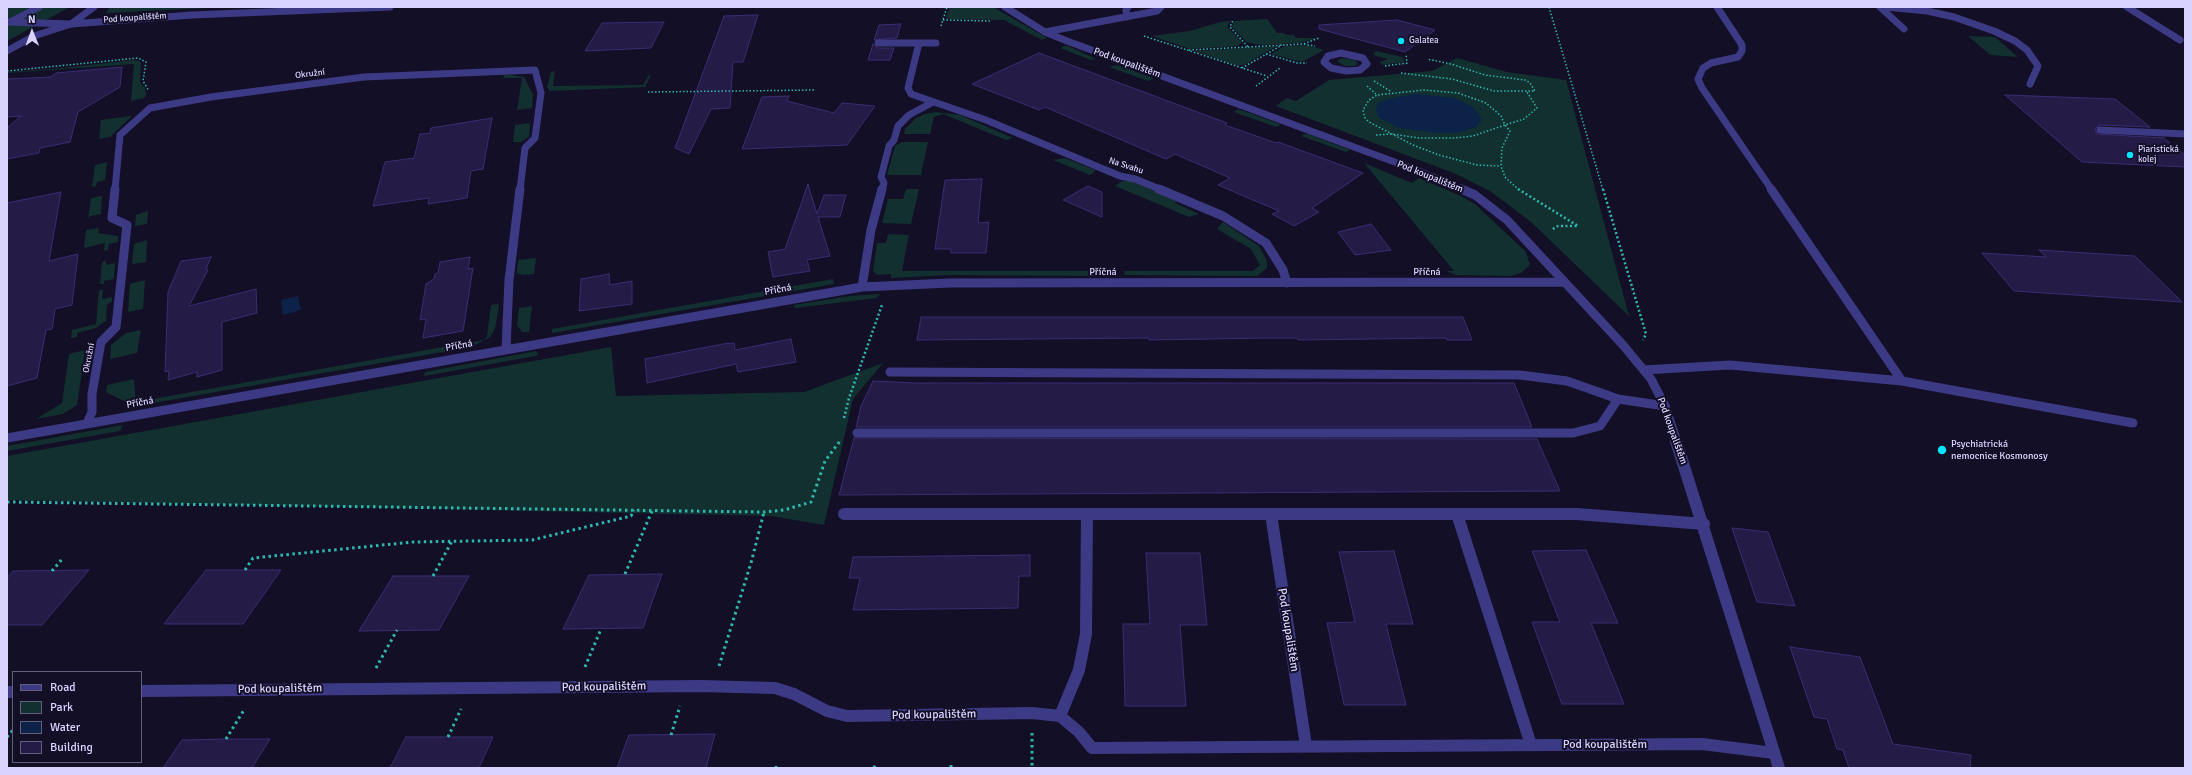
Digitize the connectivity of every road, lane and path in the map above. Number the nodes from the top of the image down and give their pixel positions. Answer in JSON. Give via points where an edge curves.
{"nodes":[{"id":1,"x":39,"y":7,"type":"edge"},
{"id":2,"x":94,"y":7,"type":"edge"},
{"id":3,"x":390,"y":7,"type":"edge"},
{"id":4,"x":1005,"y":7,"type":"edge"},
{"id":5,"x":1128,"y":7,"type":"edge"},
{"id":6,"x":1161,"y":7,"type":"edge"},
{"id":7,"x":1550,"y":7,"type":"edge"},
{"id":8,"x":1717,"y":7,"type":"edge"},
{"id":9,"x":1880,"y":7,"type":"edge"},
{"id":10,"x":1886,"y":7,"type":"edge"},
{"id":11,"x":2127,"y":7,"type":"edge"},
{"id":12,"x":1127,"y":17,"type":"junction"},
{"id":13,"x":943,"y":20,"type":"dead end"},
{"id":14,"x":1233,"y":20,"type":"dead end"},
{"id":15,"x":995,"y":21,"type":"dead end"},
{"id":16,"x":9,"y":22,"type":"edge"},
{"id":17,"x":71,"y":24,"type":"junction"},
{"id":18,"x":1904,"y":29,"type":"dead end"},
{"id":19,"x":1045,"y":32,"type":"junction"},
{"id":20,"x":1144,"y":36,"type":"dead end"},
{"id":21,"x":1319,"y":38,"type":"dead end"},
{"id":22,"x":2183,"y":41,"type":"edge"},
{"id":23,"x":878,"y":43,"type":"dead end"},
{"id":24,"x":919,"y":43,"type":"junction"},
{"id":25,"x":936,"y":43,"type":"dead end"},
{"id":26,"x":1283,"y":45,"type":"junction"},
{"id":27,"x":1248,"y":47,"type":"junction"},
{"id":28,"x":7,"y":51,"type":"edge"},
{"id":29,"x":1187,"y":51,"type":"junction"},
{"id":30,"x":1427,"y":58,"type":"dead end"},
{"id":31,"x":1242,"y":68,"type":"junction"},
{"id":32,"x":1280,"y":68,"type":"dead end"},
{"id":33,"x":1331,"y":68,"type":"joint"},
{"id":34,"x":7,"y":71,"type":"edge"},
{"id":35,"x":1401,"y":73,"type":"dead end"},
{"id":36,"x":1267,"y":76,"type":"junction"},
{"id":37,"x":1371,"y":79,"type":"dead end"},
{"id":38,"x":2030,"y":84,"type":"dead end"},
{"id":39,"x":1366,"y":85,"type":"dead end"},
{"id":40,"x":1256,"y":86,"type":"dead end"},
{"id":41,"x":816,"y":90,"type":"dead end"},
{"id":42,"x":648,"y":92,"type":"dead end"},
{"id":43,"x":1392,"y":92,"type":"junction"},
{"id":44,"x":1527,"y":92,"type":"junction"},
{"id":45,"x":1377,"y":96,"type":"junction"},
{"id":46,"x":933,"y":102,"type":"junction"},
{"id":47,"x":150,"y":108,"type":"junction"},
{"id":48,"x":1505,"y":125,"type":"junction"},
{"id":49,"x":2100,"y":130,"type":"dead end"},
{"id":50,"x":1391,"y":134,"type":"junction"},
{"id":51,"x":2185,"y":134,"type":"edge"},
{"id":52,"x":1374,"y":135,"type":"dead end"},
{"id":53,"x":1501,"y":166,"type":"junction"},
{"id":54,"x":1551,"y":230,"type":"dead end"},
{"id":55,"x":1564,"y":282,"type":"junction"},
{"id":56,"x":1287,"y":283,"type":"junction"},
{"id":57,"x":862,"y":287,"type":"junction"},
{"id":58,"x":885,"y":299,"type":"dead end"},
{"id":59,"x":1623,"y":345,"type":"junction"},
{"id":60,"x":506,"y":348,"type":"junction"},
{"id":61,"x":1644,"y":370,"type":"junction"},
{"id":62,"x":890,"y":372,"type":"dead end"},
{"id":63,"x":1902,"y":381,"type":"junction"},
{"id":64,"x":1618,"y":400,"type":"junction"},
{"id":65,"x":1665,"y":406,"type":"junction"},
{"id":66,"x":844,"y":421,"type":"dead end"},
{"id":67,"x":87,"y":423,"type":"junction"},
{"id":68,"x":2133,"y":423,"type":"dead end"},
{"id":69,"x":857,"y":433,"type":"dead end"},
{"id":70,"x":841,"y":436,"type":"dead end"},
{"id":71,"x":7,"y":438,"type":"edge"},
{"id":72,"x":7,"y":502,"type":"edge"},
{"id":73,"x":634,"y":510,"type":"junction"},
{"id":74,"x":652,"y":510,"type":"junction"},
{"id":75,"x":764,"y":512,"type":"junction"},
{"id":76,"x":844,"y":514,"type":"dead end"},
{"id":77,"x":1087,"y":514,"type":"junction"},
{"id":78,"x":1271,"y":514,"type":"junction"},
{"id":79,"x":1457,"y":514,"type":"junction"},
{"id":80,"x":1704,"y":524,"type":"junction"},
{"id":81,"x":452,"y":541,"type":"junction"},
{"id":82,"x":63,"y":558,"type":"dead end"},
{"id":83,"x":52,"y":570,"type":"dead end"},
{"id":84,"x":245,"y":570,"type":"dead end"},
{"id":85,"x":625,"y":574,"type":"dead end"},
{"id":86,"x":432,"y":576,"type":"dead end"},
{"id":87,"x":600,"y":629,"type":"dead end"},
{"id":88,"x":397,"y":630,"type":"dead end"},
{"id":89,"x":724,"y":666,"type":"dead end"},
{"id":90,"x":584,"y":669,"type":"dead end"},
{"id":91,"x":375,"y":670,"type":"dead end"},
{"id":92,"x":142,"y":691,"type":"edge"},
{"id":93,"x":682,"y":697,"type":"dead end"},
{"id":94,"x":463,"y":706,"type":"dead end"},
{"id":95,"x":246,"y":708,"type":"dead end"},
{"id":96,"x":1032,"y":713,"type":"junction"},
{"id":97,"x":1060,"y":716,"type":"junction"},
{"id":98,"x":671,"y":735,"type":"dead end"},
{"id":99,"x":448,"y":737,"type":"dead end"},
{"id":100,"x":226,"y":739,"type":"dead end"},
{"id":101,"x":1531,"y":745,"type":"junction"},
{"id":102,"x":1306,"y":746,"type":"junction"},
{"id":103,"x":1774,"y":753,"type":"junction"},
{"id":104,"x":1032,"y":768,"type":"edge"},
{"id":105,"x":1779,"y":768,"type":"edge"}],
"edges":[{"from":1,"to":16,"type":"street"},
{"from":2,"to":17,"type":"street"},
{"from":3,"to":17,"type":"street","name":"Pod koupalištěm","via":[[192,14]]},
{"from":4,"to":19,"type":"street","name":"Pod koupalištěm"},
{"from":5,"to":12,"type":"street"},
{"from":6,"to":12,"type":"street","via":[[1157,11]]},
{"from":7,"to":59,"type":"path","via":[[1646,334],[1643,340]]},
{"from":8,"to":63,"type":"street","via":[[1742,45],[1742,51],[1738,57],[1703,68],[1698,79],[1702,88]]},
{"from":9,"to":18,"type":"street"},
{"from":10,"to":38,"type":"street","via":[[1954,17],[1994,31],[2015,42],[2027,50],[2038,66]]},
{"from":11,"to":22,"type":"street"},
{"from":12,"to":19,"type":"street"},
{"from":13,"to":15,"type":"path"},
{"from":14,"to":27,"type":"path","via":[[1230,27]]},
{"from":16,"to":17,"type":"street"},
{"from":17,"to":28,"type":"street","via":[[34,36]]},
{"from":19,"to":55,"type":"street","name":"Pod koupalištěm","via":[[1412,168],[1475,195],[1507,220]]},
{"from":20,"to":29,"type":"path"},
{"from":21,"to":26,"type":"path","via":[[1303,44]]},
{"from":23,"to":24,"type":"street"},
{"from":24,"to":25,"type":"street"},
{"from":24,"to":46,"type":"street","name":"Na Svahu","via":[[908,88],[911,94]]},
{"from":26,"to":27,"type":"path"},
{"from":26,"to":31,"type":"path"},
{"from":27,"to":29,"type":"path"},
{"from":29,"to":31,"type":"path"},
{"from":30,"to":44,"type":"path","via":[[1485,75],[1526,80],[1535,91]]},
{"from":31,"to":36,"type":"path"},
{"from":32,"to":36,"type":"path"},
{"from":33,"to":33,"type":"street","via":[[1354,71],[1367,64],[1357,55],[1334,54],[1328,56],[1324,62]]},
{"from":34,"to":47,"type":"path","via":[[138,58],[146,62],[144,82],[149,88]]},
{"from":35,"to":44,"type":"path","via":[[1458,80],[1494,90]]},
{"from":36,"to":40,"type":"path"},
{"from":37,"to":43,"type":"path"},
{"from":39,"to":45,"type":"path"},
{"from":41,"to":42,"type":"path"},
{"from":43,"to":45,"type":"path"},
{"from":43,"to":48,"type":"path","via":[[1431,90],[1470,96],[1496,111]]},
{"from":44,"to":48,"type":"path","via":[[1537,108],[1524,119]]},
{"from":45,"to":50,"type":"path","via":[[1365,105],[1363,114],[1369,122]]},
{"from":46,"to":56,"type":"street","name":"Na Svahu","via":[[986,120],[1223,216],[1266,243],[1284,270]]},
{"from":46,"to":57,"type":"street","via":[[909,116],[898,126],[894,140],[889,146],[881,177],[884,183],[871,230]]},
{"from":47,"to":60,"type":"street","name":"Okružní","via":[[211,97],[364,77],[535,70],[541,94],[535,138],[525,148],[509,280]]},
{"from":47,"to":67,"type":"street","name":"Okružní","via":[[120,135],[112,218],[127,225],[116,327],[101,342],[92,394],[92,412]]},
{"from":48,"to":50,"type":"path","via":[[1473,136],[1454,138],[1419,138]]},
{"from":48,"to":53,"type":"path","via":[[1510,131],[1502,148]]},
{"from":49,"to":51,"type":"street"},
{"from":50,"to":52,"type":"path"},
{"from":50,"to":53,"type":"path","via":[[1439,155],[1477,165]]},
{"from":53,"to":54,"type":"path","via":[[1505,177],[1520,191],[1578,226],[1558,226]]},
{"from":55,"to":56,"type":"street","name":"Příčná"},
{"from":55,"to":59,"type":"street","name":"Pod koupalištěm"},
{"from":56,"to":57,"type":"street","name":"Příčná","via":[[944,283]]},
{"from":57,"to":60,"type":"street","name":"Příčná"},
{"from":58,"to":66,"type":"path","via":[[849,398]]},
{"from":59,"to":61,"type":"street","name":"Pod koupalištěm"},
{"from":60,"to":67,"type":"street","name":"Příčná"},
{"from":61,"to":63,"type":"street","via":[[1730,365]]},
{"from":61,"to":65,"type":"street","name":"Pod koupalištěm"},
{"from":62,"to":64,"type":"street","via":[[1520,375],[1567,380]]},
{"from":63,"to":68,"type":"street"},
{"from":64,"to":65,"type":"street"},
{"from":64,"to":69,"type":"street","via":[[1600,426],[1573,433]]},
{"from":65,"to":80,"type":"street","name":"Pod koupalištěm"},
{"from":67,"to":71,"type":"street","name":"Příčná"},
{"from":70,"to":75,"type":"path","via":[[839,444],[825,461],[810,502],[784,510]]},
{"from":72,"to":73,"type":"path"},
{"from":73,"to":74,"type":"path"},
{"from":73,"to":81,"type":"path","via":[[631,516],[555,536],[511,541]]},
{"from":74,"to":75,"type":"path"},
{"from":74,"to":85,"type":"path"},
{"from":75,"to":89,"type":"path","via":[[719,667]]},
{"from":76,"to":77,"type":"street"},
{"from":77,"to":78,"type":"street"},
{"from":77,"to":97,"type":"street","via":[[1086,634],[1079,670]]},
{"from":78,"to":79,"type":"street"},
{"from":78,"to":102,"type":"street","name":"Pod koupalištěm"},
{"from":79,"to":80,"type":"street","via":[[1577,514]]},
{"from":79,"to":101,"type":"street"},
{"from":80,"to":103,"type":"street","name":"Pod koupalištěm"},
{"from":81,"to":84,"type":"path","via":[[253,558]]},
{"from":81,"to":86,"type":"path"},
{"from":82,"to":83,"type":"path"},
{"from":87,"to":90,"type":"path"},
{"from":88,"to":91,"type":"path"},
{"from":92,"to":96,"type":"street","name":"Pod koupalištěm","via":[[709,686],[775,688],[794,694],[827,711],[847,716]]},
{"from":93,"to":98,"type":"path"},
{"from":94,"to":99,"type":"path"},
{"from":95,"to":100,"type":"path"},
{"from":96,"to":97,"type":"street","name":"Pod koupalištěm"},
{"from":96,"to":104,"type":"path"},
{"from":97,"to":102,"type":"street","name":"Pod koupalištěm","via":[[1079,732],[1092,748]]},
{"from":101,"to":102,"type":"street","name":"Pod koupalištěm"},
{"from":101,"to":103,"type":"street","name":"Pod koupalištěm","via":[[1702,744]]},
{"from":103,"to":105,"type":"street","name":"Pod koupalištěm"}]}
